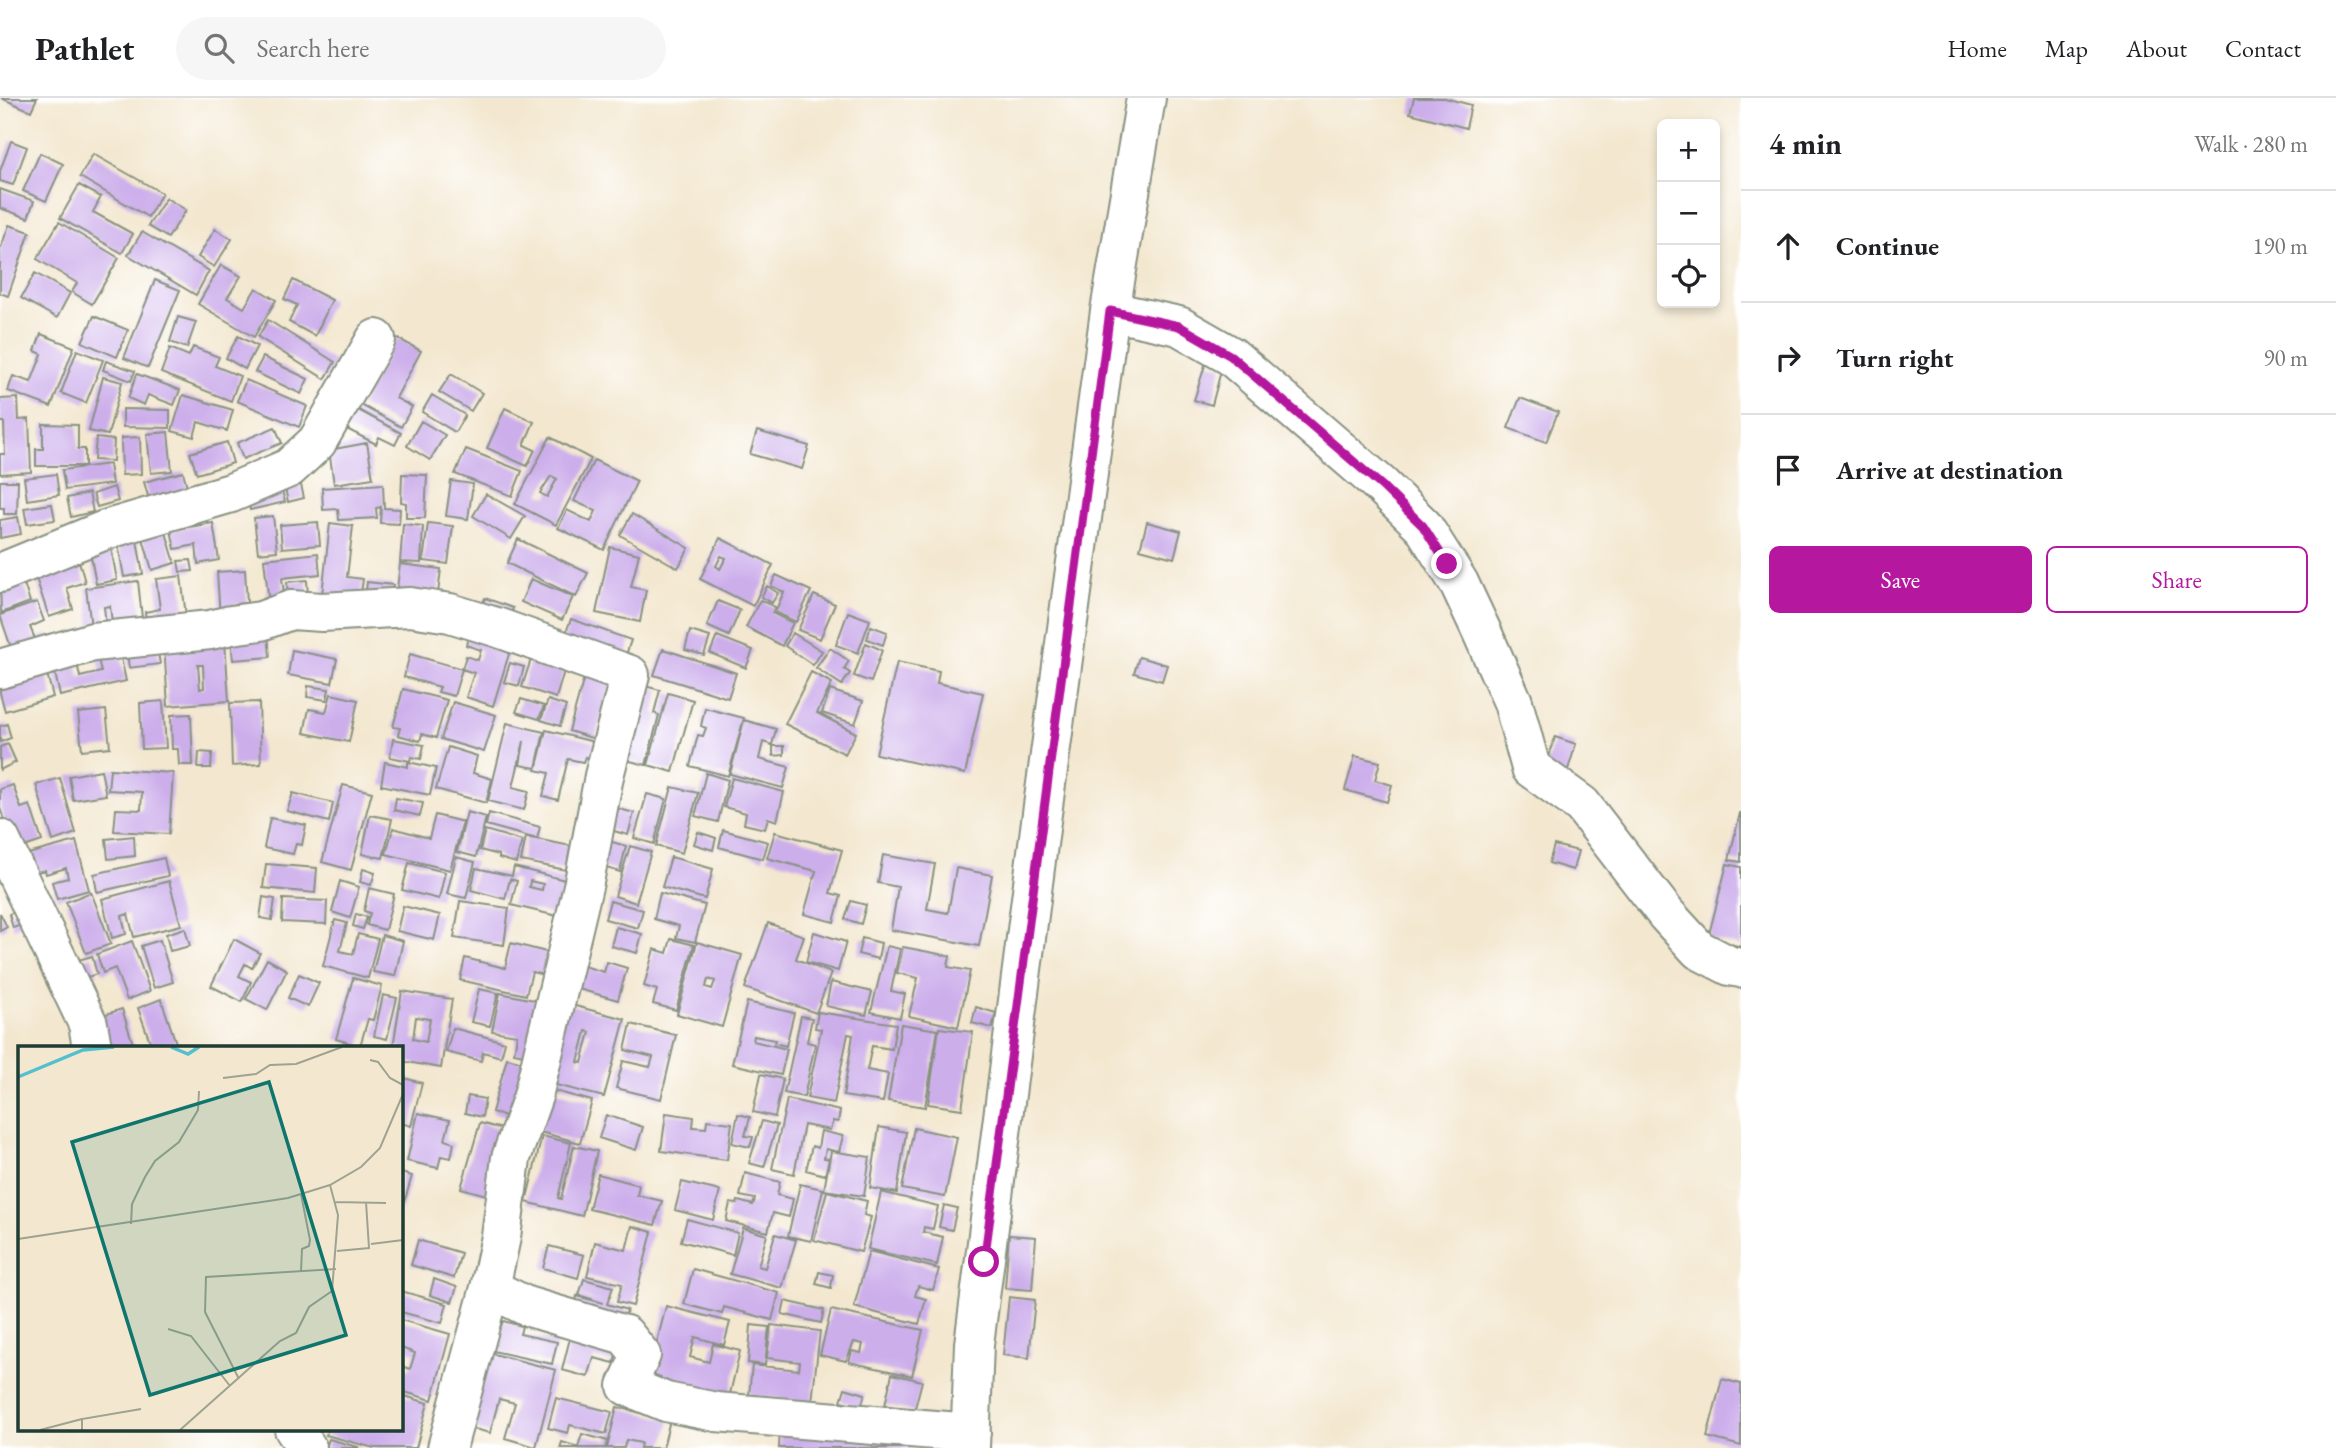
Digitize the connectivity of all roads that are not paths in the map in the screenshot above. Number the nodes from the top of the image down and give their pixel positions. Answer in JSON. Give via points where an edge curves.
{"nodes":[{"id":1,"x":1146,"y":98,"type":"edge"},
{"id":2,"x":1110,"y":311,"type":"junction"},
{"id":3,"x":376,"y":339,"type":"dead end"},
{"id":4,"x":0,"y":573,"type":"edge"},
{"id":5,"x":0,"y":669,"type":"edge"},
{"id":6,"x":0,"y":839,"type":"edge"},
{"id":7,"x":1741,"y":968,"type":"edge"},
{"id":8,"x":92,"y":1046,"type":"edge"},
{"id":9,"x":490,"y":1288,"type":"junction"},
{"id":10,"x":295,"y":1430,"type":"edge"},
{"id":11,"x":970,"y":1440,"type":"edge"},
{"id":12,"x":307,"y":1448,"type":"edge"},
{"id":13,"x":447,"y":1448,"type":"edge"}],
"edges":[{"from":1,"to":2,"type":"street"},
{"from":2,"to":7,"type":"street","via":[[1179,326],[1231,356],[1423,526],[1460,583],[1481,630],[1513,702],[1531,768],[1581,805],[1699,950]]},
{"from":2,"to":11,"type":"street","via":[[974,1344]]},
{"from":3,"to":4,"type":"street","via":[[317,442],[289,468],[231,493],[106,530]]},
{"from":5,"to":9,"type":"street","via":[[93,642],[211,630],[291,610],[410,607],[499,628],[630,675],[533,1096],[511,1158]]},
{"from":6,"to":8,"type":"street","via":[[88,1024]]},
{"from":9,"to":11,"type":"street","via":[[526,1306],[625,1335],[641,1355],[627,1386],[666,1402],[716,1412]]},
{"from":9,"to":13,"type":"street"},
{"from":10,"to":12,"type":"street"}]}
